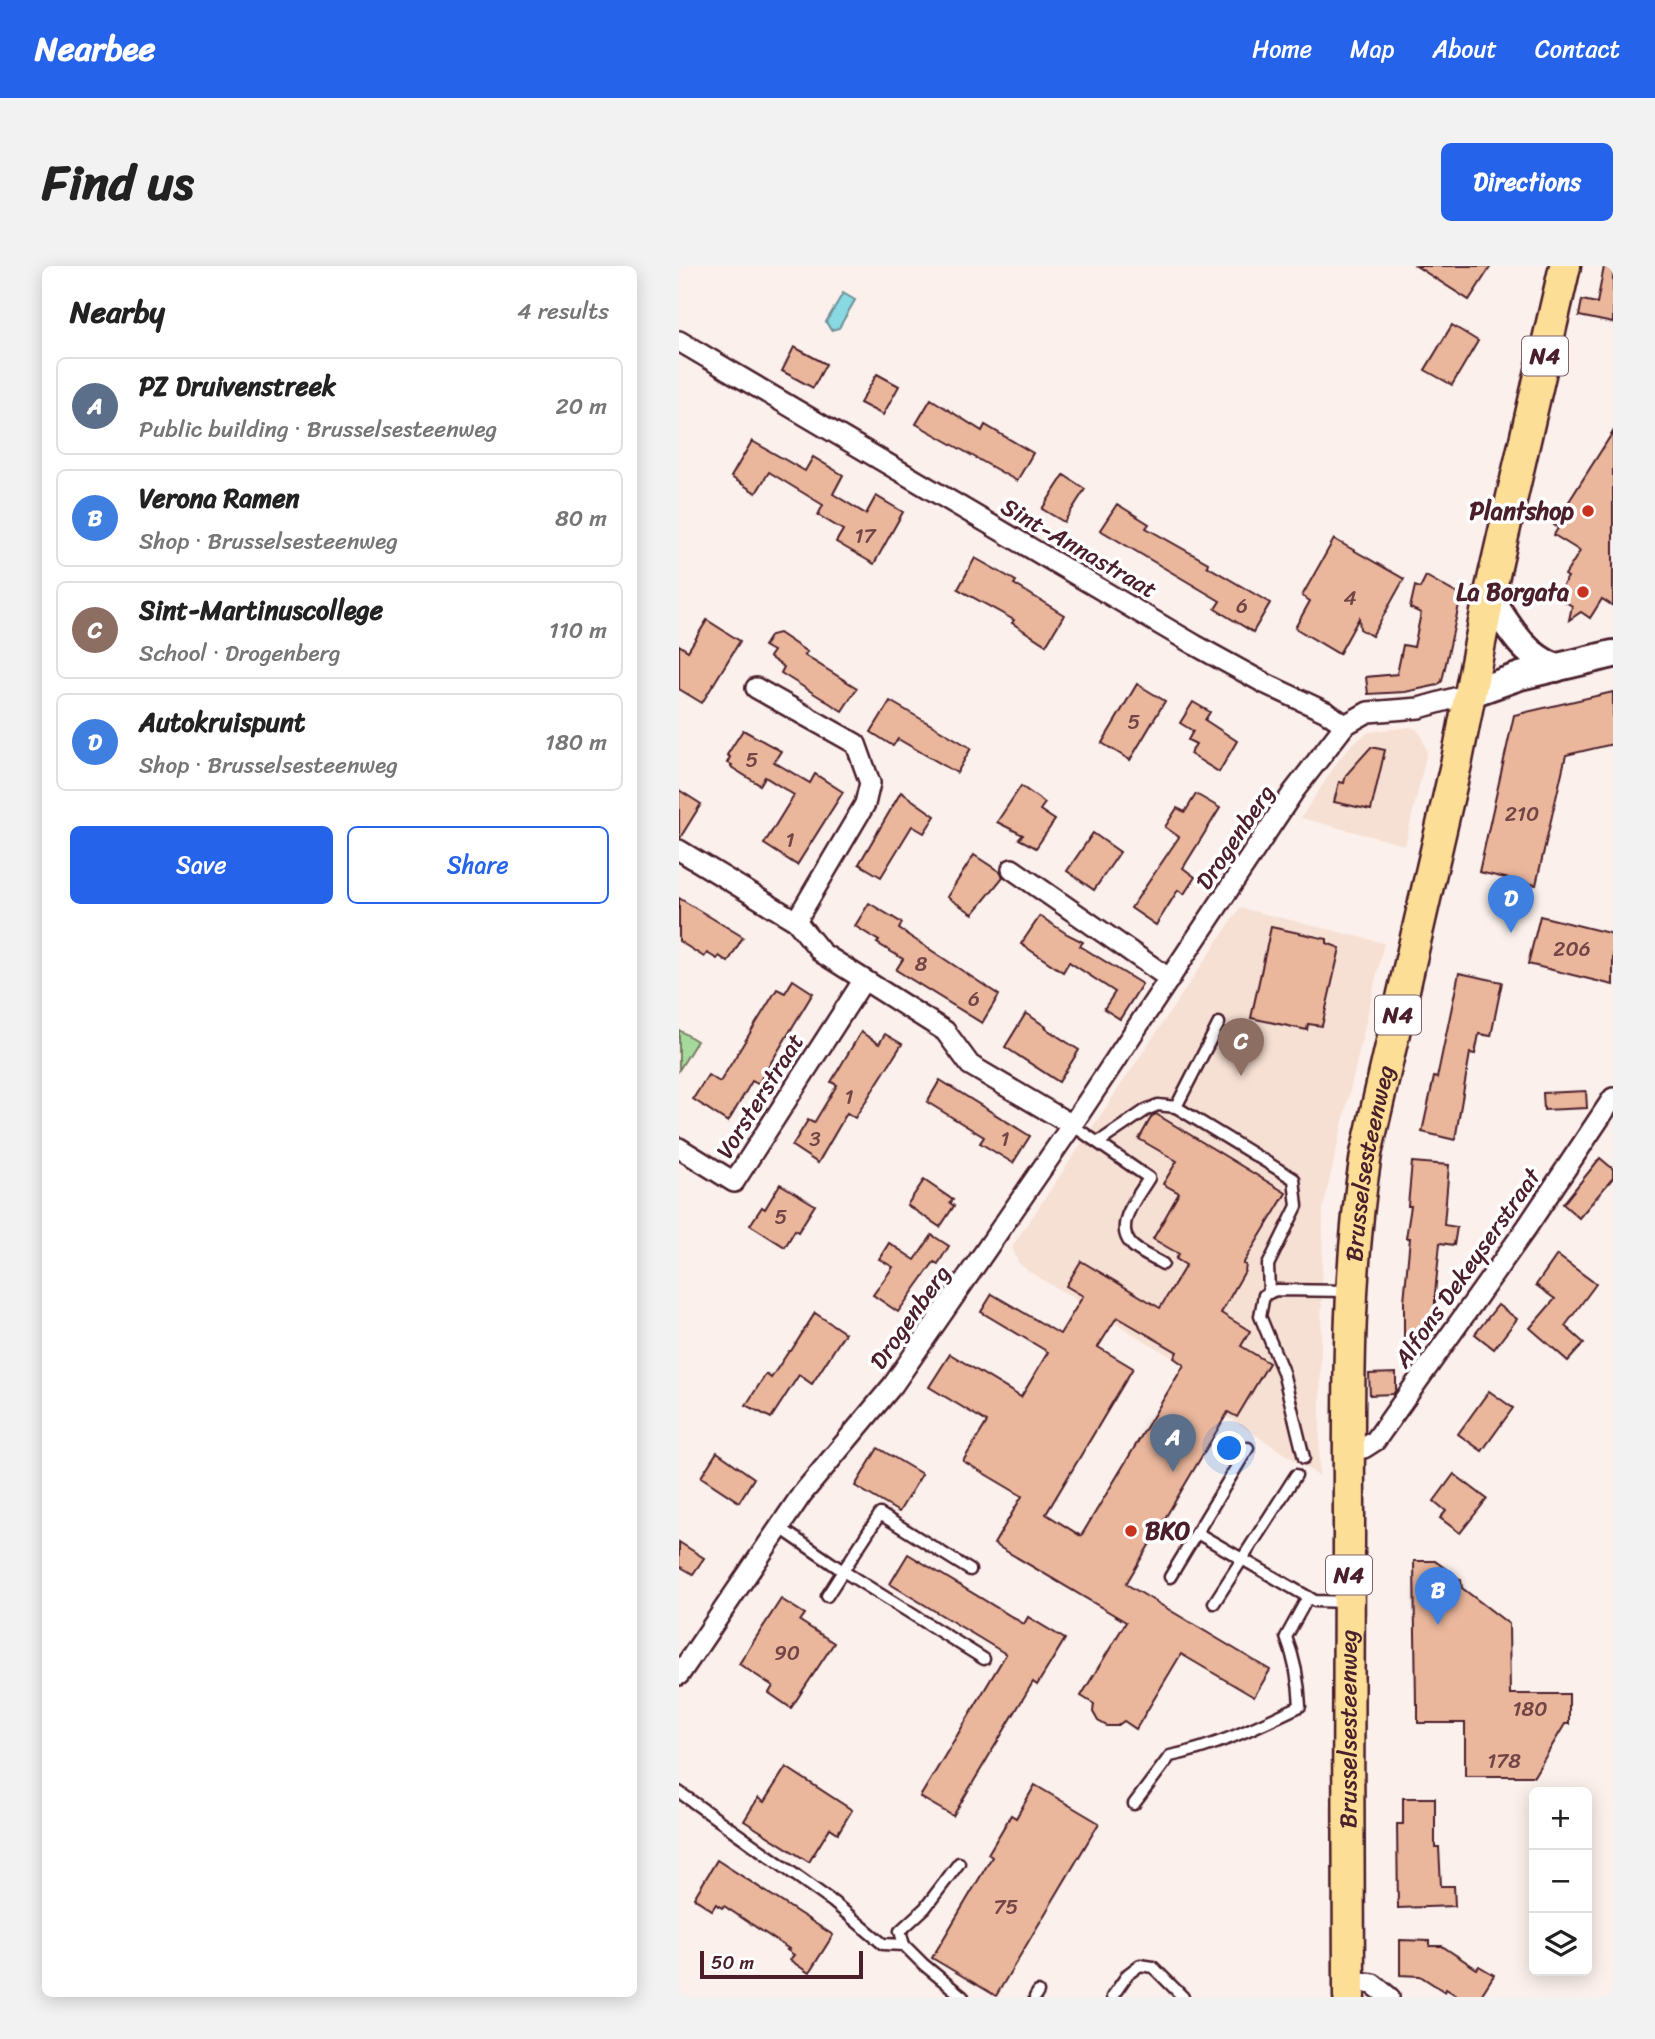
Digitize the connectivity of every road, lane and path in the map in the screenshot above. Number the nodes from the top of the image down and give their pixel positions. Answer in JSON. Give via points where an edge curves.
{"nodes":[{"id":1,"x":1565,"y":266,"type":"edge"},
{"id":2,"x":679,"y":341,"type":"edge"},
{"id":3,"x":1489,"y":597,"type":"junction"},
{"id":4,"x":1613,"y":654,"type":"edge"},
{"id":5,"x":1556,"y":668,"type":"junction"},
{"id":6,"x":756,"y":688,"type":"dead end"},
{"id":7,"x":1469,"y":694,"type":"junction"},
{"id":8,"x":1345,"y":725,"type":"junction"},
{"id":9,"x":679,"y":850,"type":"edge"},
{"id":10,"x":1012,"y":869,"type":"dead end"},
{"id":11,"x":796,"y":921,"type":"junction"},
{"id":12,"x":1170,"y":979,"type":"junction"},
{"id":13,"x":863,"y":981,"type":"junction"},
{"id":14,"x":1219,"y":1023,"type":"dead end"},
{"id":15,"x":1613,"y":1098,"type":"edge"},
{"id":16,"x":1176,"y":1107,"type":"junction"},
{"id":17,"x":1072,"y":1125,"type":"junction"},
{"id":18,"x":1099,"y":1142,"type":"junction"},
{"id":19,"x":679,"y":1148,"type":"edge"},
{"id":20,"x":1163,"y":1264,"type":"dead end"},
{"id":21,"x":1351,"y":1291,"type":"junction"},
{"id":22,"x":1269,"y":1293,"type":"junction"},
{"id":23,"x":1248,"y":1448,"type":"dead end"},
{"id":24,"x":1349,"y":1451,"type":"junction"},
{"id":25,"x":1304,"y":1458,"type":"dead end"},
{"id":26,"x":1296,"y":1475,"type":"dead end"},
{"id":27,"x":779,"y":1527,"type":"junction"},
{"id":28,"x":1196,"y":1532,"type":"junction"},
{"id":29,"x":1243,"y":1559,"type":"junction"},
{"id":30,"x":970,"y":1570,"type":"dead end"},
{"id":31,"x":843,"y":1571,"type":"junction"},
{"id":32,"x":1170,"y":1577,"type":"dead end"},
{"id":33,"x":827,"y":1596,"type":"dead end"},
{"id":34,"x":1308,"y":1597,"type":"junction"},
{"id":35,"x":1349,"y":1602,"type":"junction"},
{"id":36,"x":1214,"y":1603,"type":"dead end"},
{"id":37,"x":983,"y":1659,"type":"dead end"},
{"id":38,"x":679,"y":1675,"type":"edge"},
{"id":39,"x":679,"y":1792,"type":"edge"},
{"id":40,"x":1134,"y":1804,"type":"dead end"},
{"id":41,"x":959,"y":1863,"type":"dead end"},
{"id":42,"x":904,"y":1945,"type":"junction"},
{"id":43,"x":1348,"y":1988,"type":"edge"},
{"id":44,"x":964,"y":1997,"type":"edge"},
{"id":45,"x":1112,"y":1997,"type":"edge"},
{"id":46,"x":1183,"y":1997,"type":"edge"},
{"id":47,"x":1389,"y":1997,"type":"edge"}],
"edges":[{"from":1,"to":3,"type":"main road","name":"Brusselsesteenweg","number":"N4"},
{"from":2,"to":8,"type":"street","name":"Sint-Annastraat","via":[[1195,645]]},
{"from":3,"to":5,"type":"street","via":[[1527,650],[1538,661]]},
{"from":3,"to":7,"type":"main road","name":"Brusselsesteenweg","number":"N4"},
{"from":4,"to":5,"type":"street"},
{"from":5,"to":7,"type":"street"},
{"from":6,"to":11,"type":"street","via":[[856,744],[870,783],[865,804]]},
{"from":7,"to":8,"type":"street","via":[[1419,708],[1368,712]]},
{"from":7,"to":21,"type":"main road","name":"Brusselsesteenweg","number":"N4","via":[[1366,1154]]},
{"from":8,"to":12,"type":"street","name":"Drogenberg","via":[[1294,791]]},
{"from":9,"to":11,"type":"street"},
{"from":10,"to":12,"type":"street"},
{"from":11,"to":13,"type":"street","via":[[822,953]]},
{"from":12,"to":17,"type":"street","name":"Drogenberg"},
{"from":13,"to":17,"type":"street","via":[[945,1031],[970,1065]]},
{"from":13,"to":19,"type":"street","name":"Vorsterstraat","via":[[734,1182]]},
{"from":14,"to":16,"type":"lane"},
{"from":15,"to":24,"type":"street","name":"Alfons Dekeyserstraat","via":[[1375,1441]]},
{"from":16,"to":18,"type":"lane","via":[[1158,1105],[1146,1110]]},
{"from":16,"to":22,"type":"lane","via":[[1294,1179],[1297,1206],[1268,1265]]},
{"from":17,"to":18,"type":"lane"},
{"from":17,"to":27,"type":"street","name":"Drogenberg","via":[[893,1385]]},
{"from":18,"to":20,"type":"lane","via":[[1149,1178],[1124,1228],[1129,1242]]},
{"from":21,"to":22,"type":"lane"},
{"from":21,"to":24,"type":"main road","name":"Brusselsesteenweg","number":"N4"},
{"from":22,"to":25,"type":"lane","via":[[1264,1295],[1260,1316],[1283,1372]]},
{"from":23,"to":28,"type":"lane"},
{"from":24,"to":35,"type":"main road","name":"Brusselsesteenweg","number":"N4"},
{"from":26,"to":29,"type":"lane"},
{"from":27,"to":31,"type":"lane"},
{"from":27,"to":38,"type":"street","name":"Drogenberg"},
{"from":28,"to":29,"type":"lane"},
{"from":28,"to":32,"type":"lane"},
{"from":29,"to":34,"type":"lane"},
{"from":29,"to":36,"type":"lane"},
{"from":30,"to":31,"type":"lane","via":[[880,1514]]},
{"from":31,"to":33,"type":"lane"},
{"from":31,"to":37,"type":"lane"},
{"from":34,"to":35,"type":"lane"},
{"from":34,"to":40,"type":"lane","via":[[1286,1637],[1297,1669],[1300,1706],[1191,1752],[1170,1756]]},
{"from":35,"to":43,"type":"main road","name":"Brusselsesteenweg","number":"N4"},
{"from":39,"to":42,"type":"lane","via":[[833,1902],[883,1944]]},
{"from":41,"to":42,"type":"lane","via":[[925,1908],[900,1931]]},
{"from":42,"to":44,"type":"lane"},
{"from":43,"to":47,"type":"street","via":[[1373,1984]]},
{"from":45,"to":46,"type":"lane","via":[[1140,1965],[1153,1967]]}]}
